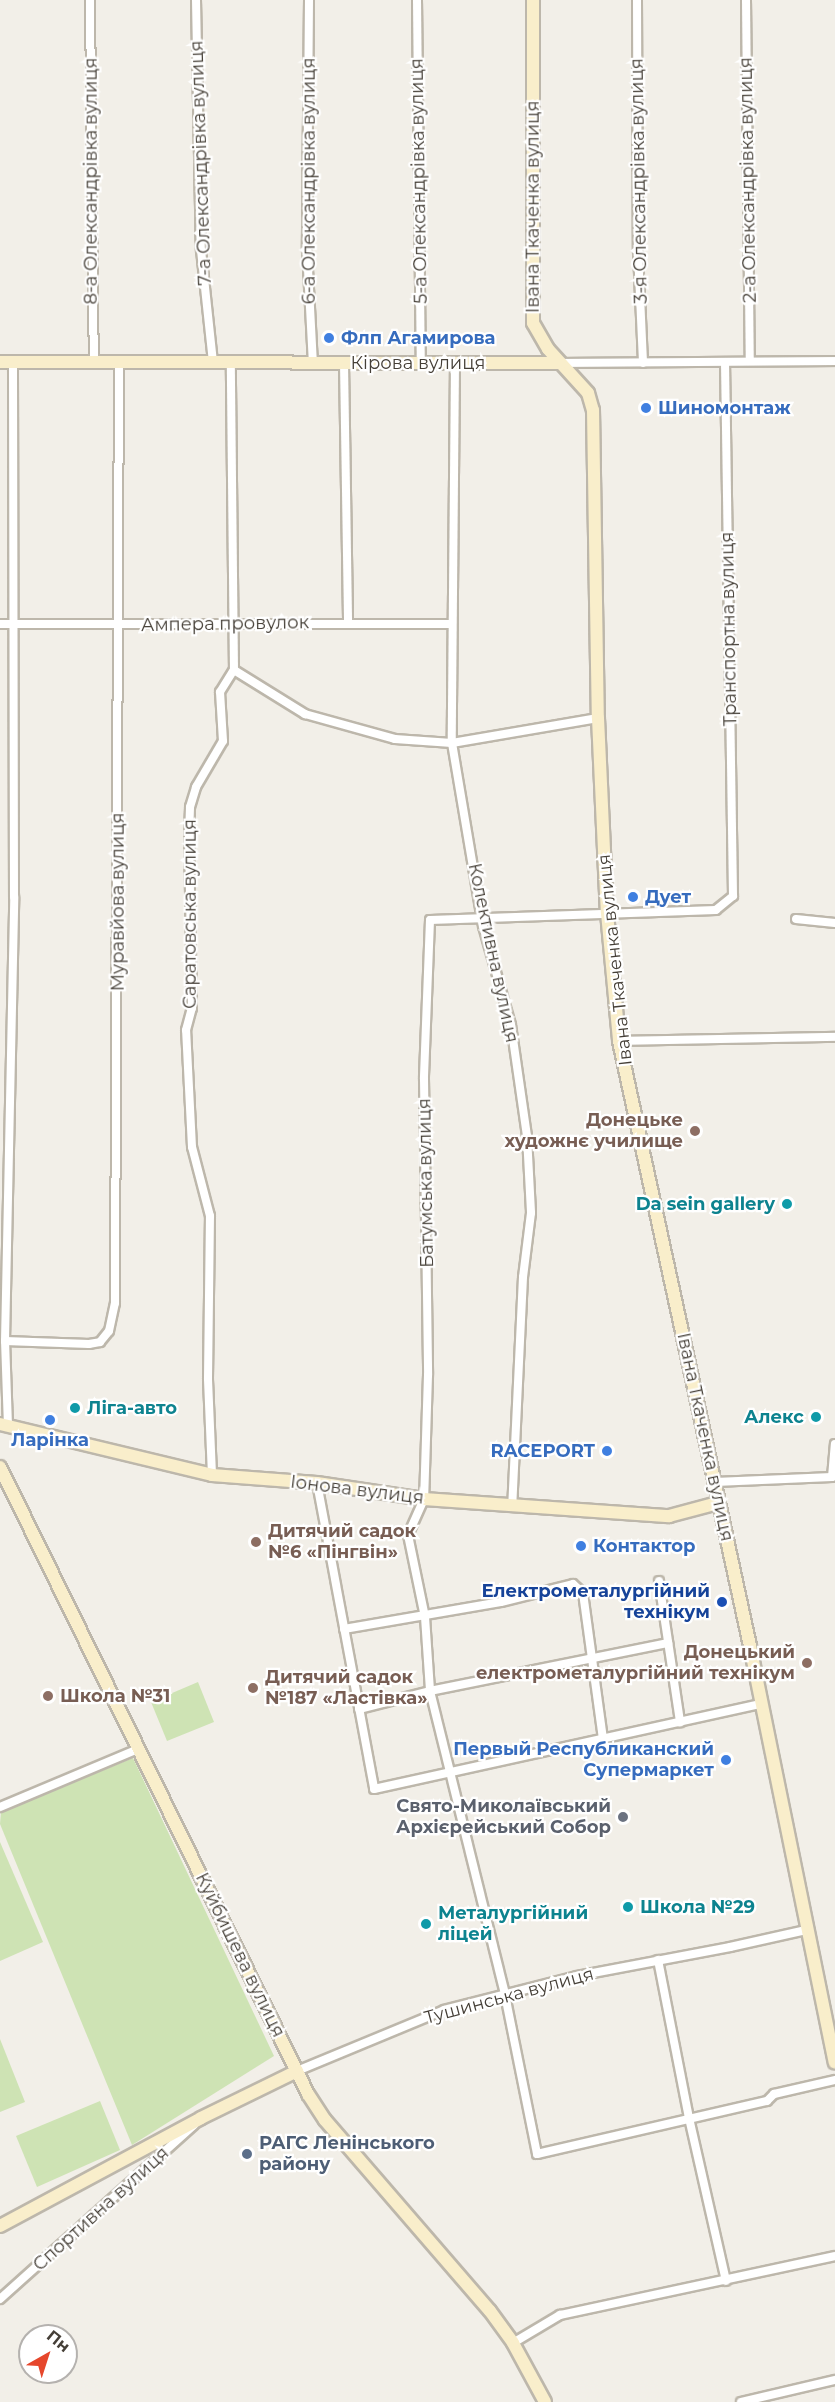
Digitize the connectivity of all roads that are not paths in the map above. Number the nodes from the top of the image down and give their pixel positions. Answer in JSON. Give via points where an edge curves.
{"nodes":[{"id":1,"x":90,"y":0,"type":"edge"},
{"id":2,"x":196,"y":0,"type":"edge"},
{"id":3,"x":309,"y":0,"type":"edge"},
{"id":4,"x":417,"y":0,"type":"edge"},
{"id":5,"x":533,"y":0,"type":"edge"},
{"id":6,"x":637,"y":0,"type":"edge"},
{"id":7,"x":746,"y":0,"type":"edge"},
{"id":8,"x":750,"y":360,"type":"junction"},
{"id":9,"x":835,"y":361,"type":"edge"},
{"id":10,"x":6,"y":362,"type":"edge"},
{"id":11,"x":94,"y":362,"type":"junction"},
{"id":12,"x":119,"y":362,"type":"junction"},
{"id":13,"x":213,"y":362,"type":"junction"},
{"id":14,"x":231,"y":362,"type":"junction"},
{"id":15,"x":725,"y":362,"type":"junction"},
{"id":16,"x":313,"y":363,"type":"junction"},
{"id":17,"x":344,"y":363,"type":"junction"},
{"id":18,"x":421,"y":363,"type":"junction"},
{"id":19,"x":455,"y":363,"type":"junction"},
{"id":20,"x":560,"y":363,"type":"junction"},
{"id":21,"x":643,"y":363,"type":"junction"},
{"id":22,"x":348,"y":622,"type":"junction"},
{"id":23,"x":0,"y":624,"type":"edge"},
{"id":24,"x":13,"y":624,"type":"junction"},
{"id":25,"x":451,"y":624,"type":"junction"},
{"id":26,"x":236,"y":625,"type":"junction"},
{"id":27,"x":117,"y":626,"type":"junction"},
{"id":28,"x":234,"y":670,"type":"junction"},
{"id":29,"x":598,"y":718,"type":"junction"},
{"id":30,"x":452,"y":743,"type":"junction"},
{"id":31,"x":607,"y":913,"type":"junction"},
{"id":32,"x":482,"y":918,"type":"junction"},
{"id":33,"x":796,"y":919,"type":"dead end"},
{"id":34,"x":835,"y":923,"type":"edge"},
{"id":35,"x":835,"y":1037,"type":"edge"},
{"id":36,"x":619,"y":1041,"type":"junction"},
{"id":37,"x":5,"y":1341,"type":"junction"},
{"id":38,"x":4,"y":1425,"type":"edge"},
{"id":39,"x":835,"y":1444,"type":"edge"},
{"id":40,"x":0,"y":1467,"type":"edge"},
{"id":41,"x":212,"y":1475,"type":"junction"},
{"id":42,"x":715,"y":1482,"type":"junction"},
{"id":43,"x":316,"y":1483,"type":"junction"},
{"id":44,"x":424,"y":1499,"type":"junction"},
{"id":45,"x":718,"y":1503,"type":"junction"},
{"id":46,"x":512,"y":1507,"type":"junction"},
{"id":47,"x":659,"y":1581,"type":"dead end"},
{"id":48,"x":425,"y":1617,"type":"junction"},
{"id":49,"x":344,"y":1629,"type":"junction"},
{"id":50,"x":668,"y":1643,"type":"junction"},
{"id":51,"x":591,"y":1660,"type":"junction"},
{"id":52,"x":430,"y":1691,"type":"junction"},
{"id":53,"x":761,"y":1704,"type":"junction"},
{"id":54,"x":358,"y":1709,"type":"junction"},
{"id":55,"x":680,"y":1722,"type":"junction"},
{"id":56,"x":603,"y":1739,"type":"junction"},
{"id":57,"x":138,"y":1749,"type":"junction"},
{"id":58,"x":449,"y":1771,"type":"junction"},
{"id":59,"x":0,"y":1807,"type":"edge"},
{"id":60,"x":806,"y":1930,"type":"junction"},
{"id":61,"x":658,"y":1960,"type":"junction"},
{"id":62,"x":505,"y":1995,"type":"junction"},
{"id":63,"x":835,"y":2062,"type":"edge"},
{"id":64,"x":297,"y":2071,"type":"junction"},
{"id":65,"x":835,"y":2080,"type":"edge"},
{"id":66,"x":201,"y":2118,"type":"junction"},
{"id":67,"x":689,"y":2118,"type":"junction"},
{"id":68,"x":0,"y":2226,"type":"edge"},
{"id":69,"x":835,"y":2256,"type":"edge"},
{"id":70,"x":726,"y":2281,"type":"junction"},
{"id":71,"x":0,"y":2299,"type":"edge"},
{"id":72,"x":513,"y":2343,"type":"junction"},
{"id":73,"x":835,"y":2380,"type":"edge"},
{"id":74,"x":545,"y":2402,"type":"edge"},
{"id":75,"x":741,"y":2402,"type":"edge"}],
"edges":[{"from":1,"to":11,"type":"street","name":"8-а Олександрівка вулиця"},
{"from":2,"to":13,"type":"street","name":"7-а Олександрівка вулиця","via":[[201,250]]},
{"from":3,"to":16,"type":"street","name":"6-а Олександрівка вулиця","via":[[307,250]]},
{"from":4,"to":18,"type":"street","name":"5-а Олександрівка вулиця"},
{"from":5,"to":20,"type":"main road","name":"Івана Ткаченка вулиця","via":[[533,315],[536,332]]},
{"from":6,"to":21,"type":"street","name":"3-я Олександрівка вулиця","via":[[638,252]]},
{"from":7,"to":8,"type":"street","name":"2-а Олександрівка вулиця"},
{"from":8,"to":9,"type":"street","name":"Кірова вулиця"},
{"from":8,"to":15,"type":"street","name":"Кірова вулиця"},
{"from":10,"to":11,"type":"main road","name":"Кірова вулиця"},
{"from":10,"to":24,"type":"street"},
{"from":11,"to":12,"type":"main road","name":"Кірова вулиця"},
{"from":12,"to":13,"type":"main road","name":"Кірова вулиця"},
{"from":12,"to":27,"type":"street","name":"Муравйова вулиця"},
{"from":13,"to":14,"type":"main road","name":"Кірова вулиця"},
{"from":14,"to":16,"type":"main road","name":"Кірова вулиця"},
{"from":14,"to":26,"type":"street","name":"Саратовська вулиця"},
{"from":15,"to":21,"type":"street","name":"Кірова вулиця"},
{"from":15,"to":31,"type":"street","name":"Транспортна вулиця","via":[[733,896],[716,910]]},
{"from":16,"to":17,"type":"main road","name":"Кірова вулиця"},
{"from":17,"to":18,"type":"main road","name":"Кірова вулиця"},
{"from":17,"to":22,"type":"street"},
{"from":18,"to":19,"type":"main road","name":"Кірова вулиця"},
{"from":19,"to":20,"type":"main road","name":"Кірова вулиця"},
{"from":19,"to":25,"type":"street","name":"Колективна вулиця"},
{"from":20,"to":21,"type":"street","name":"Кірова вулиця"},
{"from":20,"to":29,"type":"main road","name":"Івана Ткаченка вулиця","via":[[581,383],[593,410]]},
{"from":22,"to":25,"type":"street","name":"Ампера провулок"},
{"from":22,"to":26,"type":"street","name":"Ампера провулок"},
{"from":23,"to":24,"type":"street","name":"Ампера провулок"},
{"from":24,"to":27,"type":"street","name":"Ампера провулок"},
{"from":24,"to":37,"type":"street","via":[[14,897]]},
{"from":25,"to":30,"type":"street","name":"Колективна вулиця"},
{"from":26,"to":27,"type":"street","name":"Ампера провулок"},
{"from":26,"to":28,"type":"street","name":"Саратовська вулиця"},
{"from":27,"to":37,"type":"street","name":"Муравйова вулиця","via":[[115,1303],[109,1331],[100,1341]]},
{"from":28,"to":30,"type":"street","via":[[305,714],[395,739]]},
{"from":28,"to":41,"type":"street","name":"Саратовська вулиця","via":[[220,692],[223,741],[196,787],[190,807],[189,836],[192,1008],[186,1029],[192,1147],[210,1215],[208,1378]]},
{"from":29,"to":30,"type":"street"},
{"from":29,"to":31,"type":"main road","name":"Івана Ткаченка вулиця"},
{"from":30,"to":32,"type":"street","name":"Колективна вулиця"},
{"from":31,"to":32,"type":"street"},
{"from":31,"to":36,"type":"main road","name":"Івана Ткаченка вулиця"},
{"from":32,"to":44,"type":"street","name":"Батумська вулиця","via":[[429,920],[424,1079],[428,1375]]},
{"from":32,"to":46,"type":"street","name":"Колективна вулиця","via":[[511,1025],[526,1136],[531,1213],[523,1277]]},
{"from":33,"to":34,"type":"street"},
{"from":35,"to":36,"type":"street"},
{"from":36,"to":42,"type":"main road","name":"Івана Ткаченка вулиця"},
{"from":37,"to":38,"type":"street"},
{"from":38,"to":41,"type":"main road","name":"Іонова вулиця"},
{"from":39,"to":42,"type":"street","via":[[832,1477]]},
{"from":40,"to":57,"type":"main road","name":"Куйбишева вулиця"},
{"from":41,"to":43,"type":"main road","name":"Іонова вулиця"},
{"from":42,"to":45,"type":"main road","name":"Івана Ткаченка вулиця"},
{"from":43,"to":44,"type":"main road","name":"Іонова вулиця"},
{"from":43,"to":49,"type":"street"},
{"from":44,"to":46,"type":"main road","name":"Іонова вулиця"},
{"from":44,"to":48,"type":"street","via":[[408,1535]]},
{"from":45,"to":46,"type":"main road","name":"Іонова вулиця","via":[[669,1516]]},
{"from":45,"to":53,"type":"main road","name":"Івана Ткаченка вулиця"},
{"from":47,"to":50,"type":"street"},
{"from":48,"to":49,"type":"street"},
{"from":48,"to":51,"type":"street","via":[[573,1584],[583,1593]]},
{"from":48,"to":52,"type":"street"},
{"from":49,"to":54,"type":"street"},
{"from":50,"to":51,"type":"street"},
{"from":50,"to":55,"type":"street"},
{"from":51,"to":52,"type":"street"},
{"from":51,"to":56,"type":"street"},
{"from":52,"to":54,"type":"street"},
{"from":52,"to":58,"type":"street"},
{"from":53,"to":55,"type":"street"},
{"from":53,"to":60,"type":"main road","name":"Івана Ткаченка вулиця"},
{"from":54,"to":58,"type":"street","via":[[374,1789]]},
{"from":55,"to":56,"type":"street"},
{"from":56,"to":58,"type":"street"},
{"from":57,"to":59,"type":"street"},
{"from":57,"to":64,"type":"main road","name":"Куйбишева вулиця"},
{"from":58,"to":62,"type":"street"},
{"from":60,"to":61,"type":"street","name":"Тушинська вулиця"},
{"from":60,"to":63,"type":"main road","name":"Івана Ткаченка вулиця"},
{"from":61,"to":62,"type":"street","name":"Тушинська вулиця"},
{"from":61,"to":67,"type":"street"},
{"from":62,"to":64,"type":"street","name":"Тушинська вулиця","via":[[444,2010]]},
{"from":62,"to":67,"type":"street","via":[[537,2154]]},
{"from":64,"to":66,"type":"main road","name":"Спортивна вулиця"},
{"from":64,"to":72,"type":"main road","name":"Куйбишева вулиця","via":[[325,2120],[490,2310]]},
{"from":65,"to":67,"type":"street","via":[[774,2094],[767,2101]]},
{"from":66,"to":68,"type":"main road","name":"Спортивна вулиця"},
{"from":66,"to":71,"type":"street","name":"Спортивна вулиця"},
{"from":67,"to":70,"type":"street"},
{"from":69,"to":70,"type":"street"},
{"from":70,"to":72,"type":"street","via":[[560,2315]]},
{"from":72,"to":74,"type":"main road","name":"Куйбишева вулиця"},
{"from":73,"to":75,"type":"street"}]}
